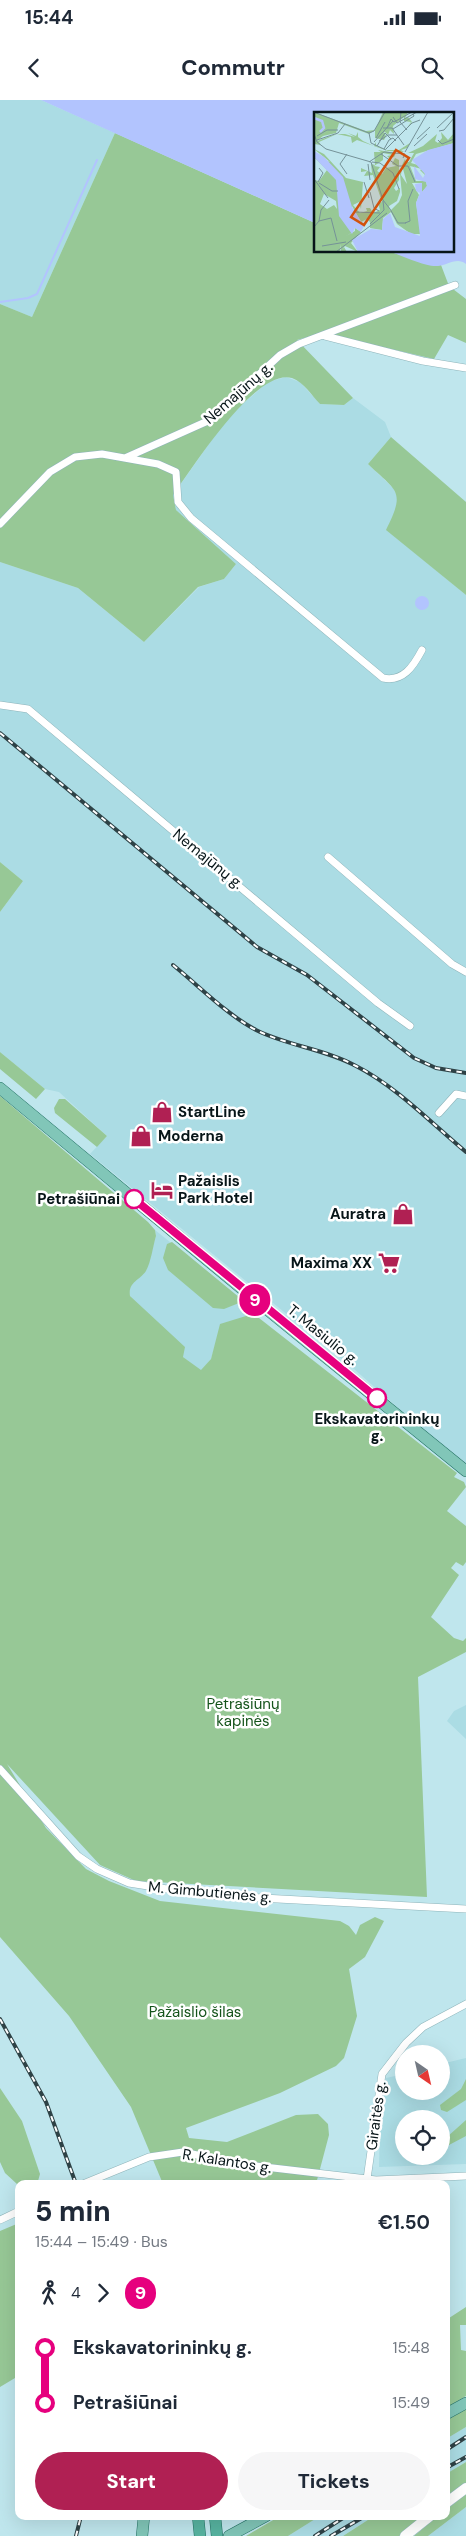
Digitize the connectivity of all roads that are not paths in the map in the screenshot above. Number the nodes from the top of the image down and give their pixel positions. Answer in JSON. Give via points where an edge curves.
{"nodes":[{"id":1,"x":455,"y":285,"type":"dead end"},
{"id":2,"x":324,"y":336,"type":"junction"},
{"id":3,"x":466,"y":368,"type":"edge"},
{"id":4,"x":125,"y":458,"type":"junction"},
{"id":5,"x":0,"y":524,"type":"edge"},
{"id":6,"x":422,"y":650,"type":"dead end"},
{"id":7,"x":0,"y":705,"type":"edge"},
{"id":8,"x":328,"y":857,"type":"dead end"},
{"id":9,"x":466,"y":972,"type":"edge"},
{"id":10,"x":410,"y":1026,"type":"dead end"},
{"id":11,"x":0,"y":1088,"type":"edge"},
{"id":12,"x":466,"y":1096,"type":"edge"},
{"id":13,"x":439,"y":1114,"type":"dead end"},
{"id":14,"x":466,"y":1470,"type":"edge"},
{"id":15,"x":0,"y":1769,"type":"edge"},
{"id":16,"x":466,"y":1909,"type":"edge"},
{"id":17,"x":466,"y":2004,"type":"edge"},
{"id":18,"x":466,"y":2176,"type":"edge"},
{"id":19,"x":367,"y":2179,"type":"junction"},
{"id":20,"x":93,"y":2180,"type":"edge"},
{"id":21,"x":15,"y":2213,"type":"edge"},
{"id":22,"x":0,"y":2220,"type":"edge"},
{"id":23,"x":466,"y":2403,"type":"edge"},
{"id":24,"x":450,"y":2412,"type":"edge"},
{"id":25,"x":466,"y":2488,"type":"edge"},
{"id":26,"x":450,"y":2500,"type":"edge"},
{"id":27,"x":144,"y":2520,"type":"edge"},
{"id":28,"x":198,"y":2520,"type":"edge"},
{"id":29,"x":215,"y":2520,"type":"edge"},
{"id":30,"x":259,"y":2520,"type":"edge"},
{"id":31,"x":425,"y":2520,"type":"edge"},
{"id":32,"x":142,"y":2536,"type":"edge"},
{"id":33,"x":200,"y":2536,"type":"edge"},
{"id":34,"x":217,"y":2536,"type":"edge"},
{"id":35,"x":229,"y":2536,"type":"edge"},
{"id":36,"x":405,"y":2536,"type":"edge"}],
"edges":[{"from":1,"to":2,"type":"street","name":"Nemajūnų g."},
{"from":2,"to":3,"type":"street","via":[[423,361]]},
{"from":2,"to":4,"type":"street","name":"Nemajūnų g.","via":[[299,344],[280,355],[202,425]]},
{"from":4,"to":5,"type":"street","via":[[86,455],[64,462],[50,472]]},
{"from":4,"to":6,"type":"street","via":[[158,464],[176,472],[178,502],[191,518],[383,678],[401,677],[416,662]]},
{"from":7,"to":10,"type":"street","name":"Nemajūnų g.","via":[[28,709],[378,1003]]},
{"from":8,"to":9,"type":"street","via":[[452,964]]},
{"from":11,"to":14,"type":"main road","name":"T. Masiulio g.","via":[[252,1298]]},
{"from":12,"to":13,"type":"street","via":[[456,1094]]},
{"from":15,"to":16,"type":"street","name":"M. Gimbutienės g.","via":[[78,1856],[97,1869],[129,1883],[205,1894]]},
{"from":17,"to":19,"type":"street","name":"Giraitės g.","via":[[423,2027],[382,2074]]},
{"from":18,"to":19,"type":"street","name":"R. Kalantos g."},
{"from":19,"to":20,"type":"street","name":"R. Kalantos g.","via":[[238,2164],[183,2152],[149,2157]]},
{"from":21,"to":22,"type":"street"},
{"from":23,"to":24,"type":"main road"},
{"from":25,"to":26,"type":"main road"},
{"from":27,"to":32,"type":"main road"},
{"from":28,"to":33,"type":"highway"},
{"from":29,"to":34,"type":"highway"},
{"from":30,"to":35,"type":"main road"},
{"from":31,"to":36,"type":"main road"}]}
